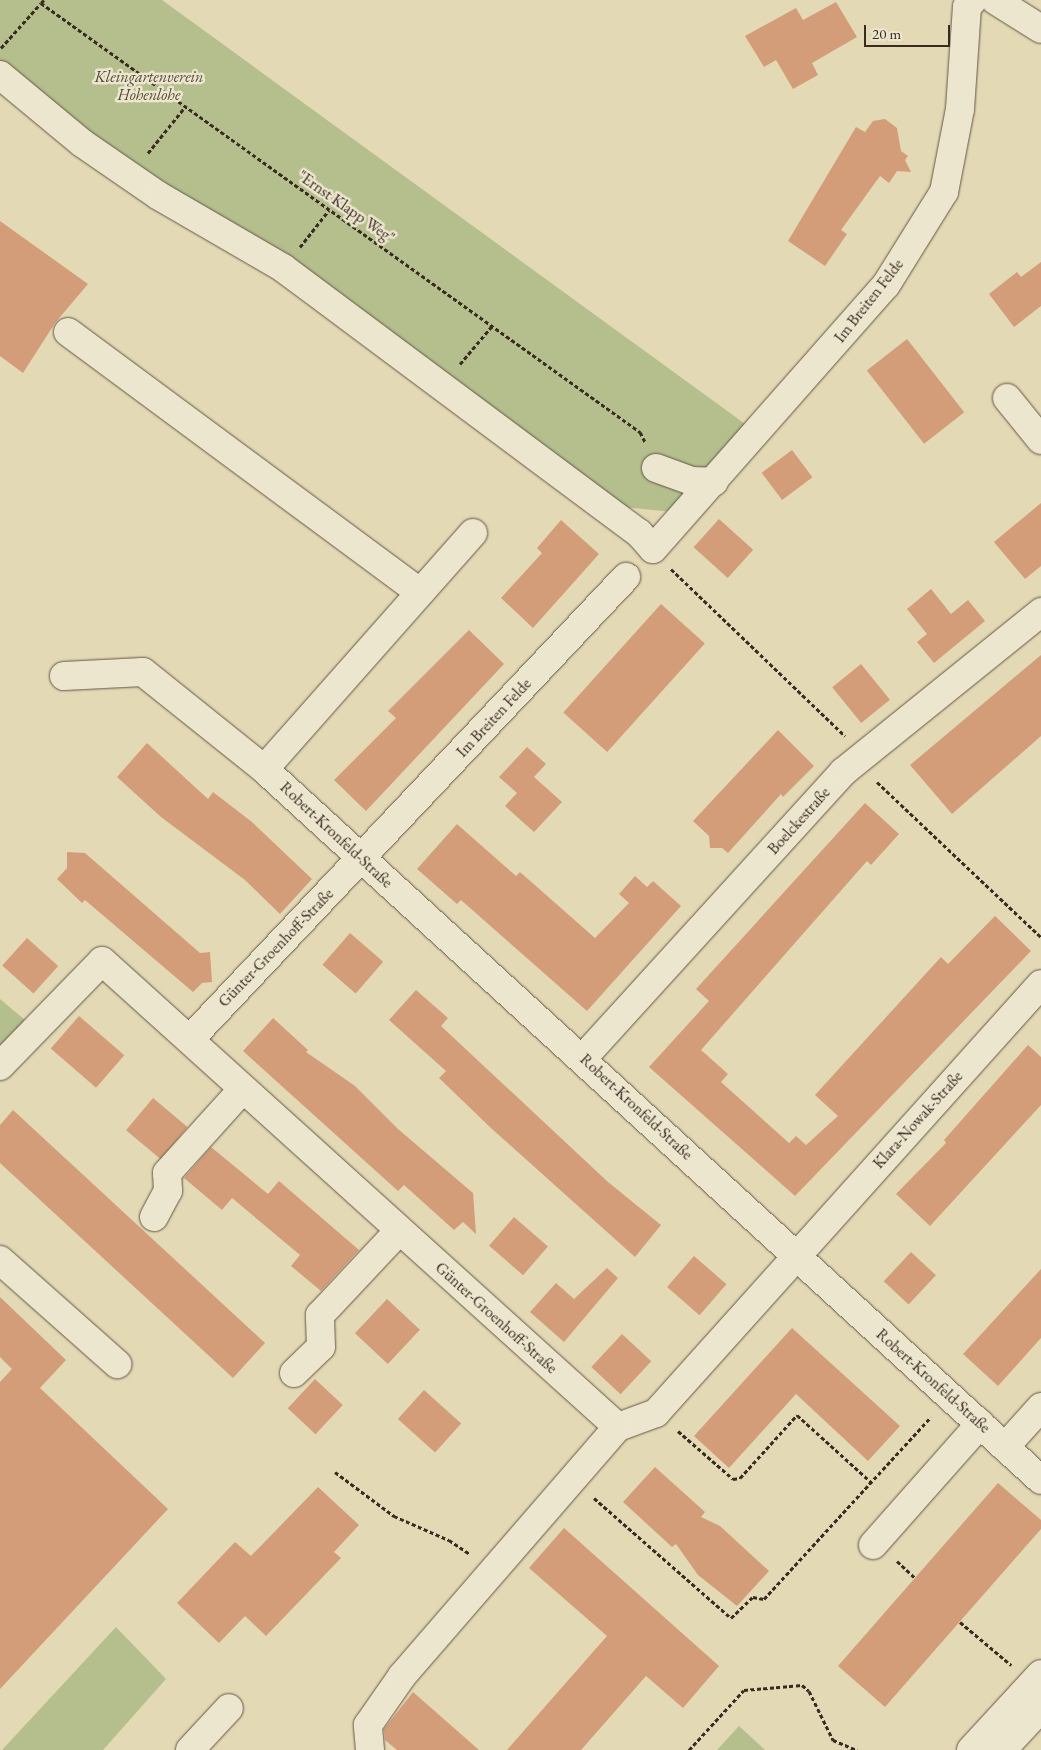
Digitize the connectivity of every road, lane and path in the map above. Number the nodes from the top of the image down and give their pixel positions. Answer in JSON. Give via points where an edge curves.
{"nodes":[{"id":1,"x":973,"y":0,"type":"edge"},
{"id":2,"x":995,"y":0,"type":"edge"},
{"id":3,"x":42,"y":2,"type":"edge"},
{"id":4,"x":1041,"y":29,"type":"edge"},
{"id":5,"x":0,"y":49,"type":"edge"},
{"id":6,"x":0,"y":75,"type":"edge"},
{"id":7,"x":185,"y":108,"type":"junction"},
{"id":8,"x":130,"y":176,"type":"junction"},
{"id":9,"x":329,"y":210,"type":"junction"},
{"id":10,"x":283,"y":268,"type":"junction"},
{"id":11,"x":492,"y":326,"type":"junction"},
{"id":12,"x":68,"y":332,"type":"dead end"},
{"id":13,"x":442,"y":386,"type":"junction"},
{"id":14,"x":1007,"y":398,"type":"dead end"},
{"id":15,"x":640,"y":432,"type":"dead end"},
{"id":16,"x":1041,"y":440,"type":"edge"},
{"id":17,"x":656,"y":468,"type":"dead end"},
{"id":18,"x":714,"y":482,"type":"junction"},
{"id":19,"x":474,"y":533,"type":"dead end"},
{"id":20,"x":653,"y":549,"type":"junction"},
{"id":21,"x":626,"y":577,"type":"dead end"},
{"id":22,"x":420,"y":592,"type":"junction"},
{"id":23,"x":1041,"y":612,"type":"edge"},
{"id":24,"x":64,"y":676,"type":"dead end"},
{"id":25,"x":862,"y":757,"type":"junction"},
{"id":26,"x":264,"y":768,"type":"junction"},
{"id":27,"x":361,"y":859,"type":"junction"},
{"id":28,"x":1041,"y":937,"type":"edge"},
{"id":29,"x":1041,"y":984,"type":"edge"},
{"id":30,"x":191,"y":1038,"type":"junction"},
{"id":31,"x":9,"y":1057,"type":"edge"},
{"id":32,"x":583,"y":1058,"type":"junction"},
{"id":33,"x":242,"y":1090,"type":"junction"},
{"id":34,"x":154,"y":1217,"type":"dead end"},
{"id":35,"x":399,"y":1231,"type":"junction"},
{"id":36,"x":796,"y":1256,"type":"junction"},
{"id":37,"x":0,"y":1260,"type":"edge"},
{"id":38,"x":117,"y":1364,"type":"dead end"},
{"id":39,"x":294,"y":1373,"type":"dead end"},
{"id":40,"x":950,"y":1397,"type":"junction"},
{"id":41,"x":1041,"y":1407,"type":"edge"},
{"id":42,"x":656,"y":1412,"type":"junction"},
{"id":43,"x":980,"y":1424,"type":"junction"},
{"id":44,"x":618,"y":1427,"type":"junction"},
{"id":45,"x":1005,"y":1447,"type":"junction"},
{"id":46,"x":335,"y":1472,"type":"dead end"},
{"id":47,"x":572,"y":1477,"type":"junction"},
{"id":48,"x":1041,"y":1480,"type":"edge"},
{"id":49,"x":871,"y":1482,"type":"junction"},
{"id":50,"x":872,"y":1545,"type":"dead end"},
{"id":51,"x":493,"y":1570,"type":"junction"},
{"id":52,"x":960,"y":1622,"type":"dead end"},
{"id":53,"x":1029,"y":1672,"type":"edge"},
{"id":54,"x":229,"y":1708,"type":"dead end"},
{"id":55,"x":1041,"y":1708,"type":"edge"},
{"id":56,"x":190,"y":1750,"type":"edge"},
{"id":57,"x":370,"y":1750,"type":"edge"},
{"id":58,"x":689,"y":1750,"type":"edge"},
{"id":59,"x":857,"y":1750,"type":"edge"},
{"id":60,"x":971,"y":1750,"type":"edge"},
{"id":61,"x":1002,"y":1750,"type":"edge"}],
"edges":[{"from":1,"to":18,"type":"street","name":"Im Breiten Felde","via":[[967,7],[960,109],[944,192],[886,285]]},
{"from":2,"to":4,"type":"street"},
{"from":3,"to":5,"type":"path"},
{"from":3,"to":7,"type":"path","name":"\"Ernst Klapp Weg\""},
{"from":6,"to":8,"type":"street"},
{"from":7,"to":8,"type":"path"},
{"from":7,"to":9,"type":"path","name":"\"Ernst Klapp Weg\""},
{"from":8,"to":10,"type":"street"},
{"from":9,"to":10,"type":"path"},
{"from":9,"to":11,"type":"path","name":"\"Ernst Klapp Weg\""},
{"from":10,"to":13,"type":"street"},
{"from":11,"to":13,"type":"path"},
{"from":11,"to":15,"type":"path","name":"\"Ernst Klapp Weg\""},
{"from":12,"to":22,"type":"street"},
{"from":13,"to":20,"type":"street","via":[[639,533]]},
{"from":14,"to":16,"type":"street"},
{"from":17,"to":18,"type":"street","via":[[691,481]]},
{"from":18,"to":20,"type":"street","name":"Im Breiten Felde"},
{"from":19,"to":22,"type":"street","name":"Robert-Kronfeld-Straße"},
{"from":20,"to":25,"type":"path"},
{"from":21,"to":27,"type":"street","name":"Im Breiten Felde"},
{"from":22,"to":26,"type":"street","name":"Robert-Kronfeld-Straße"},
{"from":23,"to":25,"type":"street","name":"Boelckestraße"},
{"from":24,"to":26,"type":"street","name":"Robert-Kronfeld-Straße","via":[[143,672]]},
{"from":25,"to":28,"type":"path"},
{"from":25,"to":32,"type":"street","name":"Boelckestraße","via":[[843,772]]},
{"from":26,"to":27,"type":"street","name":"Robert-Kronfeld-Straße"},
{"from":27,"to":30,"type":"street","name":"Günter-Groenhoff-Straße"},
{"from":27,"to":32,"type":"street","name":"Robert-Kronfeld-Straße"},
{"from":29,"to":36,"type":"street","name":"Klara-Nowak-Straße"},
{"from":30,"to":31,"type":"street","name":"Günter-Groenhoff-Straße","via":[[102,961]]},
{"from":30,"to":33,"type":"street","name":"Günter-Groenhoff-Straße"},
{"from":32,"to":36,"type":"street","name":"Robert-Kronfeld-Straße"},
{"from":33,"to":34,"type":"street","via":[[167,1173],[168,1191]]},
{"from":33,"to":35,"type":"street","name":"Günter-Groenhoff-Straße"},
{"from":35,"to":39,"type":"street","via":[[320,1315],[321,1347]]},
{"from":35,"to":44,"type":"street","name":"Günter-Groenhoff-Straße"},
{"from":36,"to":40,"type":"street","name":"Robert-Kronfeld-Straße"},
{"from":36,"to":42,"type":"street"},
{"from":37,"to":38,"type":"street"},
{"from":40,"to":43,"type":"street","name":"Robert-Kronfeld-Straße"},
{"from":40,"to":49,"type":"path"},
{"from":41,"to":45,"type":"street"},
{"from":42,"to":44,"type":"street"},
{"from":42,"to":49,"type":"path","via":[[733,1479],[740,1478],[797,1415]]},
{"from":43,"to":45,"type":"street","name":"Robert-Kronfeld-Straße"},
{"from":43,"to":50,"type":"street"},
{"from":44,"to":47,"type":"street"},
{"from":45,"to":48,"type":"street","name":"Robert-Kronfeld-Straße"},
{"from":46,"to":51,"type":"path","via":[[394,1516],[449,1540]]},
{"from":47,"to":49,"type":"path","via":[[731,1618],[753,1597],[764,1599]]},
{"from":47,"to":51,"type":"street"},
{"from":51,"to":57,"type":"street","via":[[402,1676],[368,1725]]},
{"from":52,"to":53,"type":"path"},
{"from":53,"to":60,"type":"street"},
{"from":54,"to":56,"type":"street"},
{"from":55,"to":61,"type":"street"},
{"from":58,"to":59,"type":"path","via":[[744,1690],[802,1685],[833,1740]]}]}
